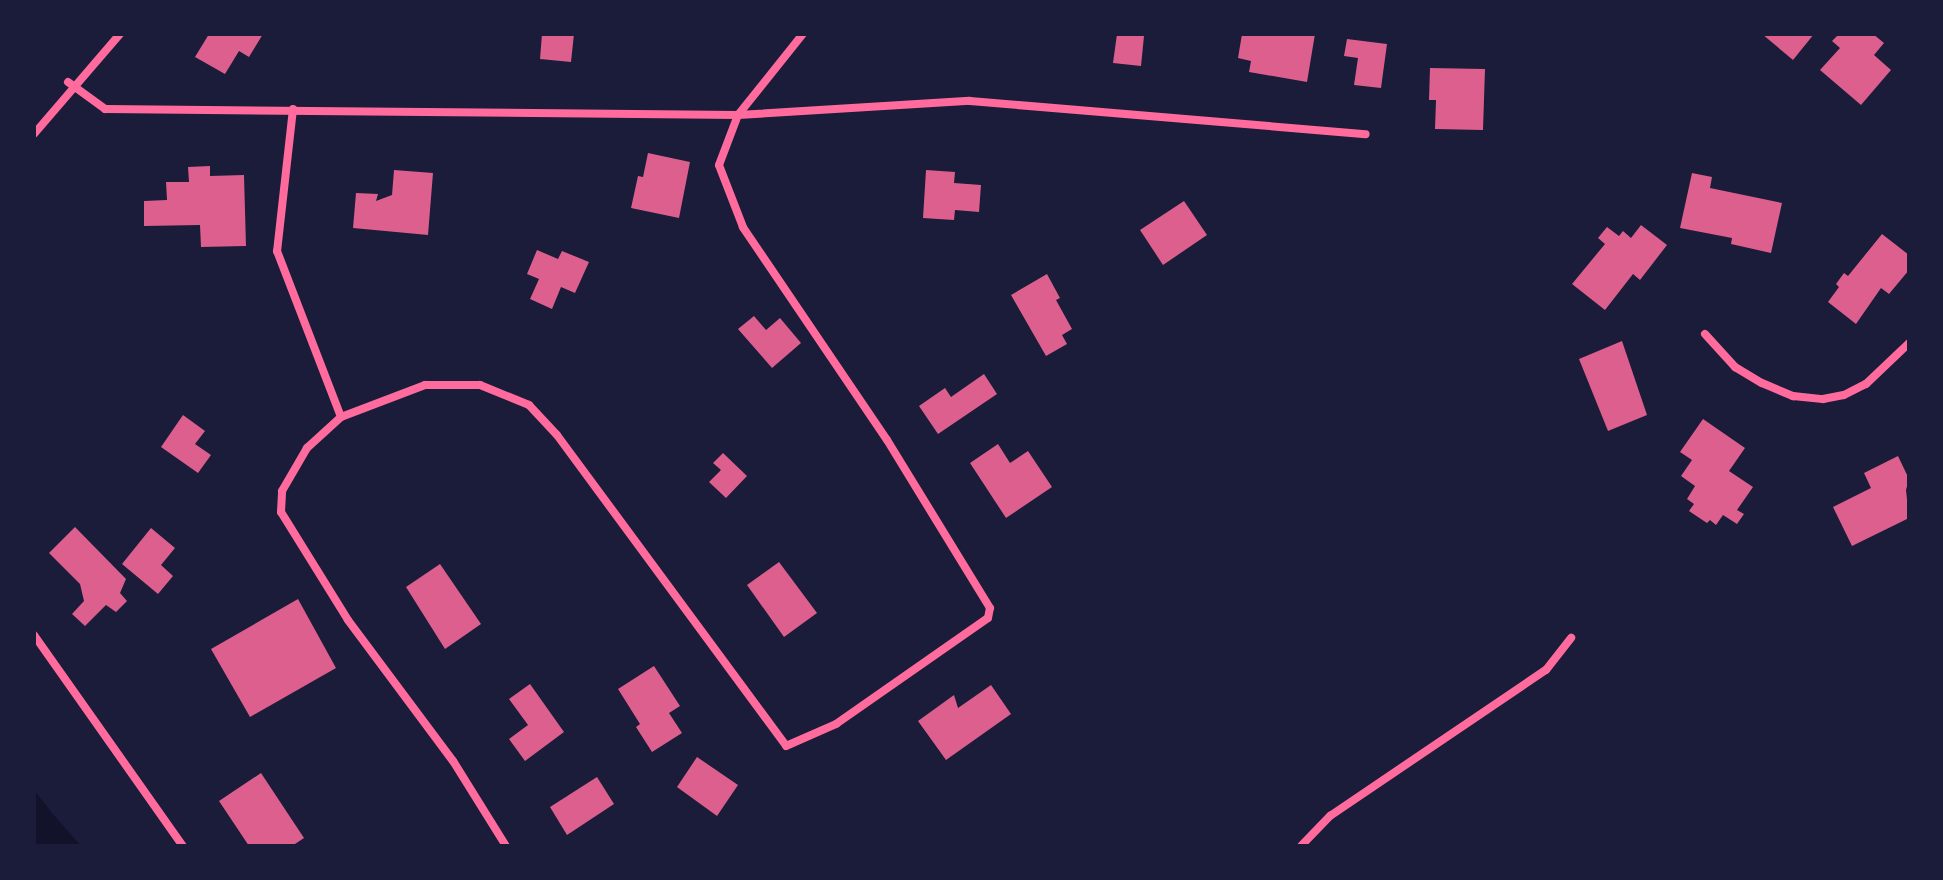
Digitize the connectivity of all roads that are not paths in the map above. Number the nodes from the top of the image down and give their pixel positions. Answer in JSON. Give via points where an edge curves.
{"nodes":[{"id":1,"x":120,"y":34,"type":"edge"},
{"id":2,"x":803,"y":34,"type":"edge"},
{"id":3,"x":71,"y":84,"type":"junction"},
{"id":4,"x":293,"y":109,"type":"junction"},
{"id":5,"x":738,"y":115,"type":"junction"},
{"id":6,"x":34,"y":134,"type":"edge"},
{"id":7,"x":1366,"y":134,"type":"dead end"},
{"id":8,"x":1705,"y":334,"type":"dead end"},
{"id":9,"x":1909,"y":343,"type":"edge"},
{"id":10,"x":341,"y":417,"type":"junction"},
{"id":11,"x":34,"y":635,"type":"edge"},
{"id":12,"x":1571,"y":638,"type":"dead end"},
{"id":13,"x":183,"y":846,"type":"edge"},
{"id":14,"x":506,"y":846,"type":"edge"},
{"id":15,"x":1301,"y":846,"type":"edge"}],
"edges":[{"from":1,"to":3,"type":"street"},
{"from":2,"to":5,"type":"street"},
{"from":3,"to":4,"type":"street","via":[[105,109]]},
{"from":3,"to":6,"type":"street"},
{"from":4,"to":5,"type":"street"},
{"from":4,"to":10,"type":"street","via":[[277,251]]},
{"from":5,"to":7,"type":"street","via":[[970,101]]},
{"from":5,"to":10,"type":"street","via":[[719,165],[743,227],[887,440],[990,608],[988,618],[836,724],[786,746],[529,405],[480,385],[425,385]]},
{"from":8,"to":9,"type":"street","via":[[1735,367],[1762,383],[1793,396],[1823,399],[1866,384]]},
{"from":10,"to":14,"type":"street","via":[[307,448],[282,491],[281,512],[348,620],[453,761]]},
{"from":11,"to":13,"type":"street"},
{"from":12,"to":15,"type":"street","via":[[1546,670],[1330,816]]}]}
